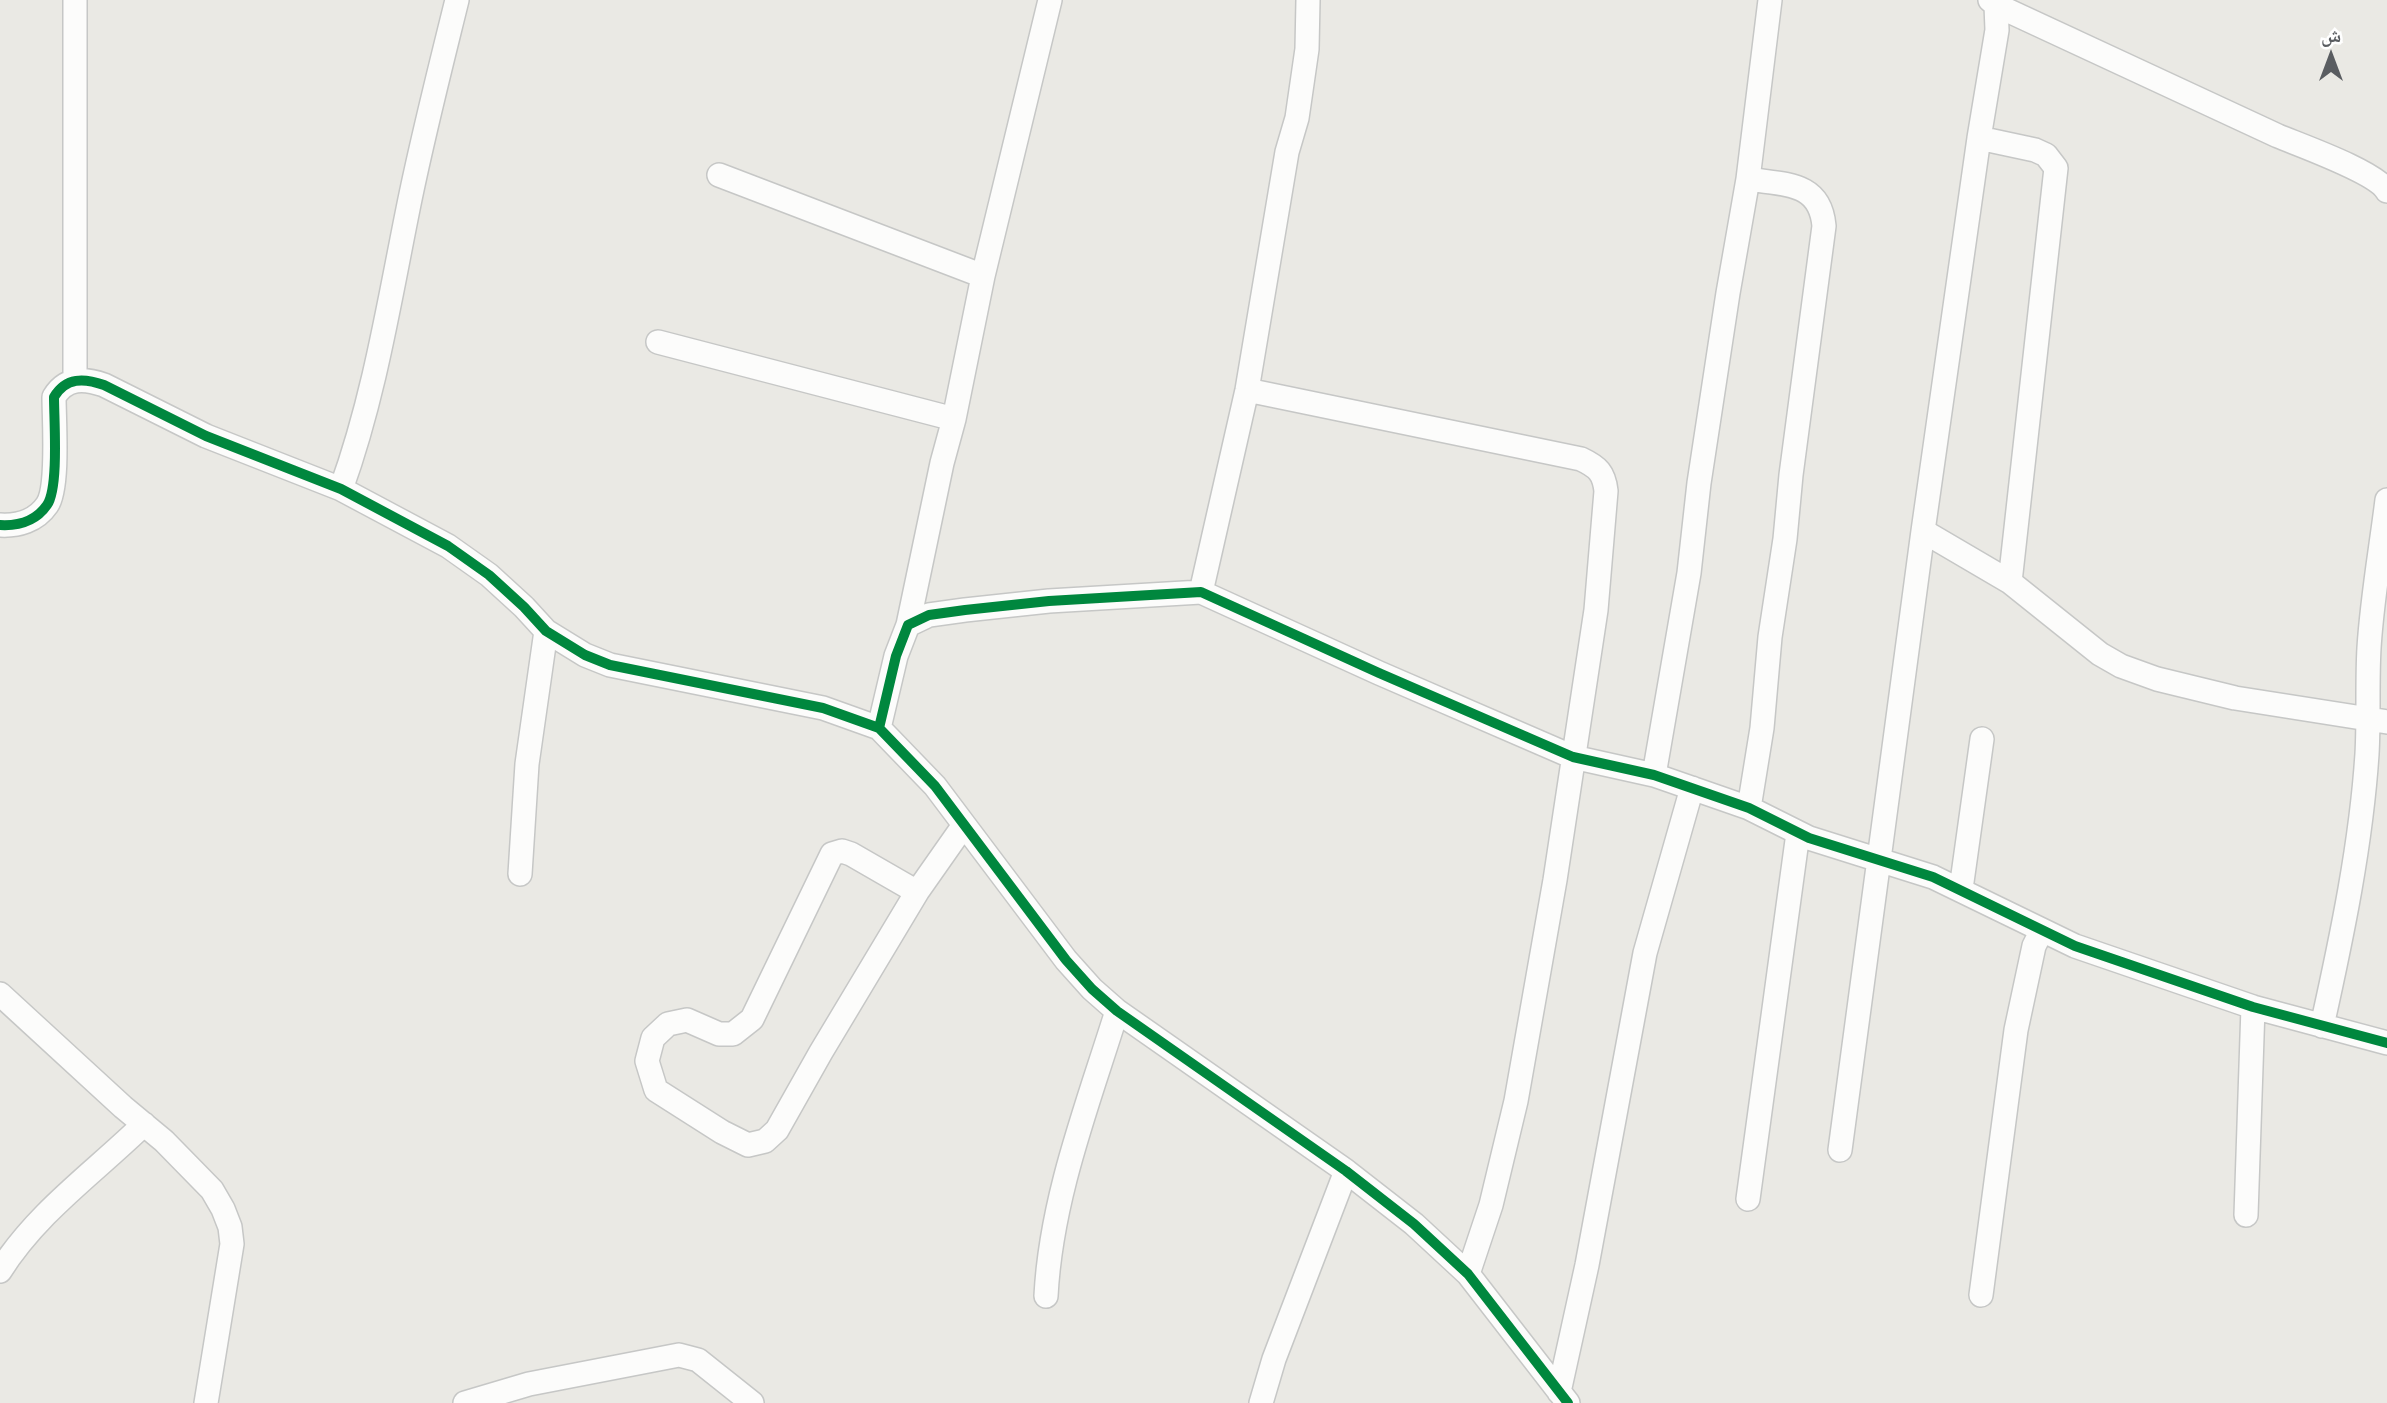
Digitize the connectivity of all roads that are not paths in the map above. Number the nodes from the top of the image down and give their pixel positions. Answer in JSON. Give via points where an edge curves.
{"nodes":[{"id":1,"x":75,"y":0,"type":"edge"},
{"id":2,"x":457,"y":0,"type":"edge"},
{"id":3,"x":1050,"y":0,"type":"edge"},
{"id":4,"x":1308,"y":0,"type":"edge"},
{"id":5,"x":1770,"y":0,"type":"edge"},
{"id":6,"x":1993,"y":2,"type":"edge"},
{"id":7,"x":1979,"y":138,"type":"junction"},
{"id":8,"x":719,"y":176,"type":"dead end"},
{"id":9,"x":1748,"y":179,"type":"junction"},
{"id":10,"x":2387,"y":191,"type":"edge"},
{"id":11,"x":983,"y":276,"type":"junction"},
{"id":12,"x":658,"y":342,"type":"dead end"},
{"id":13,"x":75,"y":381,"type":"junction"},
{"id":14,"x":1247,"y":390,"type":"junction"},
{"id":15,"x":954,"y":419,"type":"junction"},
{"id":16,"x":341,"y":489,"type":"junction"},
{"id":17,"x":2387,"y":500,"type":"edge"},
{"id":18,"x":0,"y":525,"type":"edge"},
{"id":19,"x":1923,"y":531,"type":"junction"},
{"id":20,"x":2385,"y":539,"type":"edge"},
{"id":21,"x":2010,"y":582,"type":"junction"},
{"id":22,"x":1201,"y":592,"type":"junction"},
{"id":23,"x":908,"y":625,"type":"junction"},
{"id":24,"x":546,"y":631,"type":"junction"},
{"id":25,"x":2377,"y":721,"type":"edge"},
{"id":26,"x":879,"y":728,"type":"junction"},
{"id":27,"x":1982,"y":740,"type":"dead end"},
{"id":28,"x":1573,"y":757,"type":"junction"},
{"id":29,"x":1654,"y":775,"type":"junction"},
{"id":30,"x":1692,"y":788,"type":"junction"},
{"id":31,"x":1749,"y":808,"type":"junction"},
{"id":32,"x":964,"y":825,"type":"junction"},
{"id":33,"x":1798,"y":833,"type":"junction"},
{"id":34,"x":1878,"y":860,"type":"junction"},
{"id":35,"x":520,"y":874,"type":"dead end"},
{"id":36,"x":1961,"y":889,"type":"junction"},
{"id":37,"x":917,"y":892,"type":"junction"},
{"id":38,"x":2042,"y":930,"type":"junction"},
{"id":39,"x":0,"y":994,"type":"edge"},
{"id":40,"x":2253,"y":1007,"type":"junction"},
{"id":41,"x":1117,"y":1011,"type":"junction"},
{"id":42,"x":2322,"y":1026,"type":"junction"},
{"id":43,"x":2387,"y":1043,"type":"edge"},
{"id":44,"x":144,"y":1124,"type":"junction"},
{"id":45,"x":1840,"y":1150,"type":"dead end"},
{"id":46,"x":1346,"y":1171,"type":"junction"},
{"id":47,"x":1748,"y":1199,"type":"dead end"},
{"id":48,"x":2246,"y":1215,"type":"dead end"},
{"id":49,"x":0,"y":1271,"type":"edge"},
{"id":50,"x":1468,"y":1274,"type":"junction"},
{"id":51,"x":1981,"y":1295,"type":"dead end"},
{"id":52,"x":1046,"y":1296,"type":"dead end"},
{"id":53,"x":541,"y":1381,"type":"junction"},
{"id":54,"x":1564,"y":1397,"type":"edge"},
{"id":55,"x":206,"y":1403,"type":"edge"},
{"id":56,"x":465,"y":1403,"type":"edge"},
{"id":57,"x":533,"y":1403,"type":"edge"},
{"id":58,"x":752,"y":1403,"type":"edge"},
{"id":59,"x":1261,"y":1403,"type":"edge"}],
"edges":[{"from":1,"to":13,"type":"street"},
{"from":2,"to":16,"type":"street","via":[[374,379]]},
{"from":3,"to":11,"type":"street"},
{"from":4,"to":14,"type":"street","via":[[1307,49],[1297,118],[1287,152]]},
{"from":5,"to":9,"type":"street"},
{"from":6,"to":7,"type":"street","via":[[1997,30]]},
{"from":6,"to":10,"type":"street","via":[[2350,167]]},
{"from":7,"to":19,"type":"street"},
{"from":7,"to":21,"type":"street","via":[[2035,150],[2056,168]]},
{"from":8,"to":11,"type":"street"},
{"from":9,"to":29,"type":"street"},
{"from":9,"to":31,"type":"street","via":[[1808,192],[1818,202],[1824,226]]},
{"from":11,"to":15,"type":"street"},
{"from":12,"to":15,"type":"street"},
{"from":13,"to":16,"type":"street","via":[[104,385],[206,436]]},
{"from":13,"to":18,"type":"street","via":[[61,387],[54,397],[54,483],[48,504],[29,521]]},
{"from":14,"to":22,"type":"street"},
{"from":14,"to":28,"type":"street","via":[[1581,459],[1604,475],[1596,610]]},
{"from":15,"to":23,"type":"street"},
{"from":16,"to":24,"type":"street","via":[[458,553],[489,575]]},
{"from":17,"to":20,"type":"street"},
{"from":19,"to":21,"type":"street"},
{"from":19,"to":34,"type":"street"},
{"from":20,"to":25,"type":"street","via":[[2370,634]]},
{"from":21,"to":25,"type":"street","via":[[2100,654],[2129,669],[2235,698]]},
{"from":22,"to":23,"type":"street","via":[[965,610],[929,615]]},
{"from":22,"to":28,"type":"street"},
{"from":23,"to":26,"type":"street"},
{"from":24,"to":26,"type":"street","via":[[610,665],[823,708]]},
{"from":24,"to":35,"type":"street","via":[[527,764]]},
{"from":25,"to":42,"type":"street","via":[[2367,752],[2357,846]]},
{"from":26,"to":32,"type":"street","via":[[935,786]]},
{"from":27,"to":36,"type":"street"},
{"from":28,"to":29,"type":"street"},
{"from":28,"to":50,"type":"street","via":[[1516,1101],[1491,1205]]},
{"from":29,"to":30,"type":"street"},
{"from":30,"to":31,"type":"street"},
{"from":30,"to":54,"type":"street","via":[[1645,953]]},
{"from":31,"to":33,"type":"street"},
{"from":32,"to":37,"type":"street"},
{"from":32,"to":41,"type":"street","via":[[1066,960]]},
{"from":33,"to":34,"type":"street"},
{"from":33,"to":47,"type":"street"},
{"from":34,"to":36,"type":"street"},
{"from":34,"to":45,"type":"street"},
{"from":36,"to":38,"type":"street"},
{"from":37,"to":37,"type":"street","via":[[777,1130],[765,1141],[748,1145],[656,1090],[647,1061],[653,1038],[668,1024],[687,1020],[719,1034],[733,1034],[752,1019],[832,854],[850,853]]},
{"from":38,"to":40,"type":"street","via":[[2074,946]]},
{"from":38,"to":51,"type":"street","via":[[2034,946],[2018,1019]]},
{"from":39,"to":44,"type":"street"},
{"from":40,"to":42,"type":"street"},
{"from":40,"to":48,"type":"street"},
{"from":41,"to":46,"type":"street"},
{"from":41,"to":52,"type":"street","via":[[1062,1189]]},
{"from":42,"to":43,"type":"street"},
{"from":44,"to":49,"type":"street","via":[[36,1222]]},
{"from":44,"to":55,"type":"street","via":[[212,1191],[230,1227],[232,1244]]},
{"from":46,"to":50,"type":"street","via":[[1414,1223]]},
{"from":46,"to":59,"type":"street"},
{"from":50,"to":54,"type":"street"},
{"from":53,"to":56,"type":"street"},
{"from":53,"to":57,"type":"street"},
{"from":53,"to":58,"type":"street","via":[[678,1355],[698,1360]]}]}
